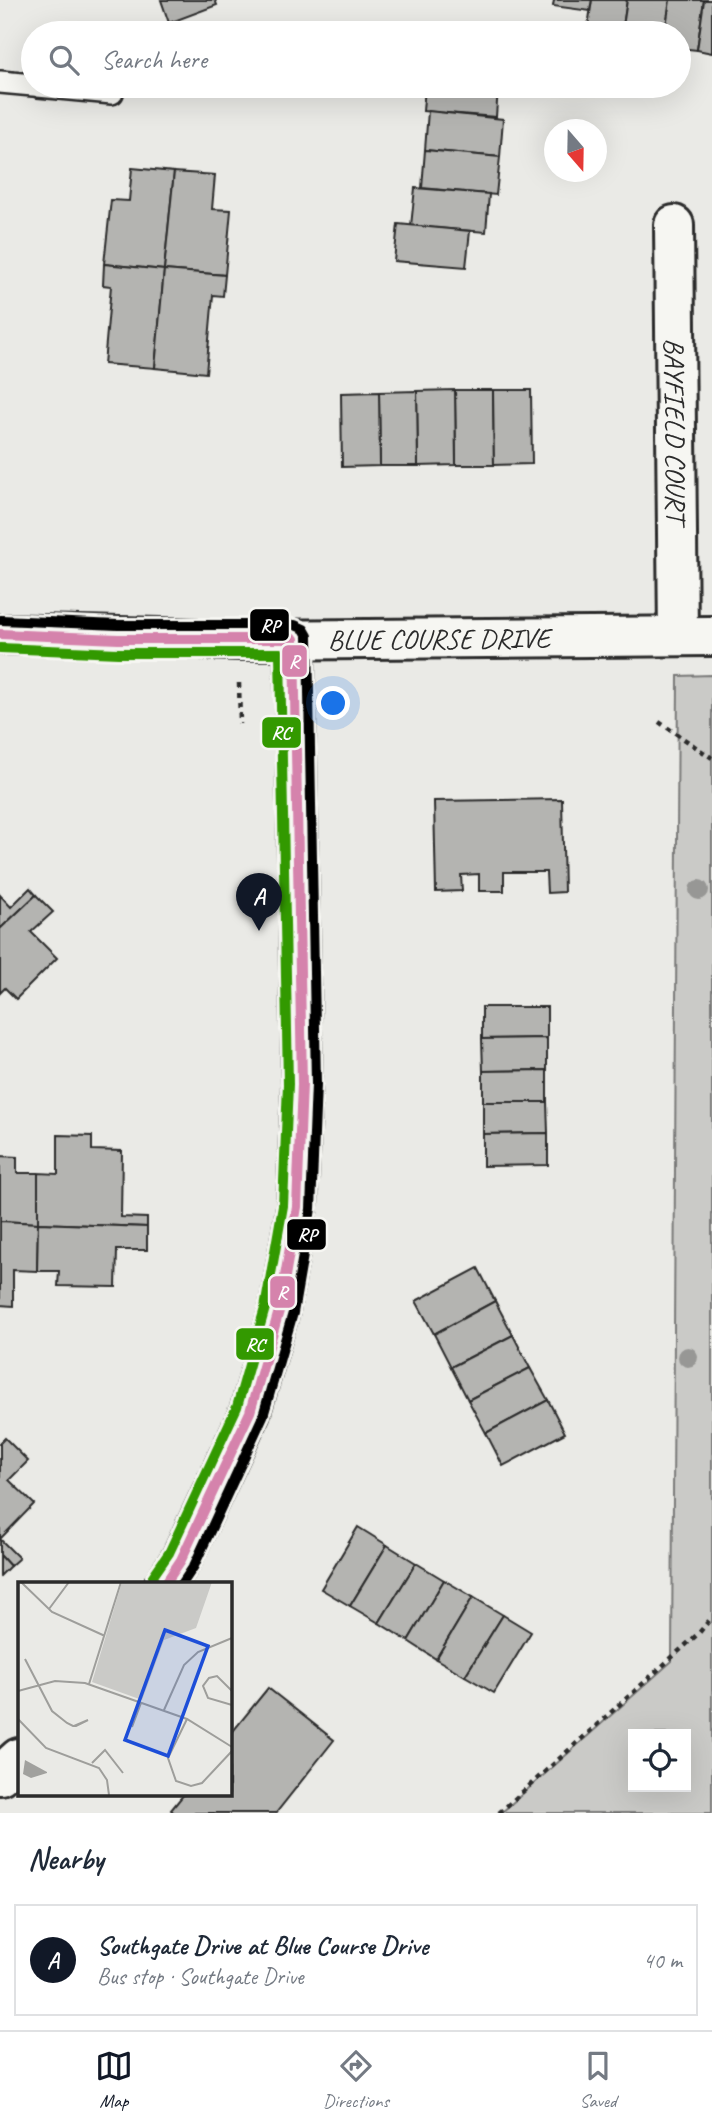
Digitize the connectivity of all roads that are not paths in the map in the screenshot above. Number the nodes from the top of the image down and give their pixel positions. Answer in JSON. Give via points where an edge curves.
{"nodes":[{"id":1,"x":0,"y":82,"type":"edge"},
{"id":2,"x":21,"y":84,"type":"edge"},
{"id":3,"x":674,"y":225,"type":"dead end"},
{"id":4,"x":0,"y":634,"type":"edge"},
{"id":5,"x":695,"y":636,"type":"edge"},
{"id":6,"x":294,"y":639,"type":"junction"},
{"id":7,"x":166,"y":1582,"type":"edge"},
{"id":8,"x":18,"y":1759,"type":"edge"},
{"id":9,"x":0,"y":1775,"type":"edge"}],
"edges":[{"from":1,"to":2,"type":"lane"},
{"from":3,"to":5,"type":"street","name":"BAYFIELD COURT"},
{"from":4,"to":6,"type":"street","name":"BLUE COURSE DRIVE"},
{"from":5,"to":6,"type":"street","name":"BLUE COURSE DRIVE"},
{"from":6,"to":7,"type":"street","via":[[302,1084],[297,1208],[279,1311],[250,1412]]},
{"from":8,"to":9,"type":"street"}]}
